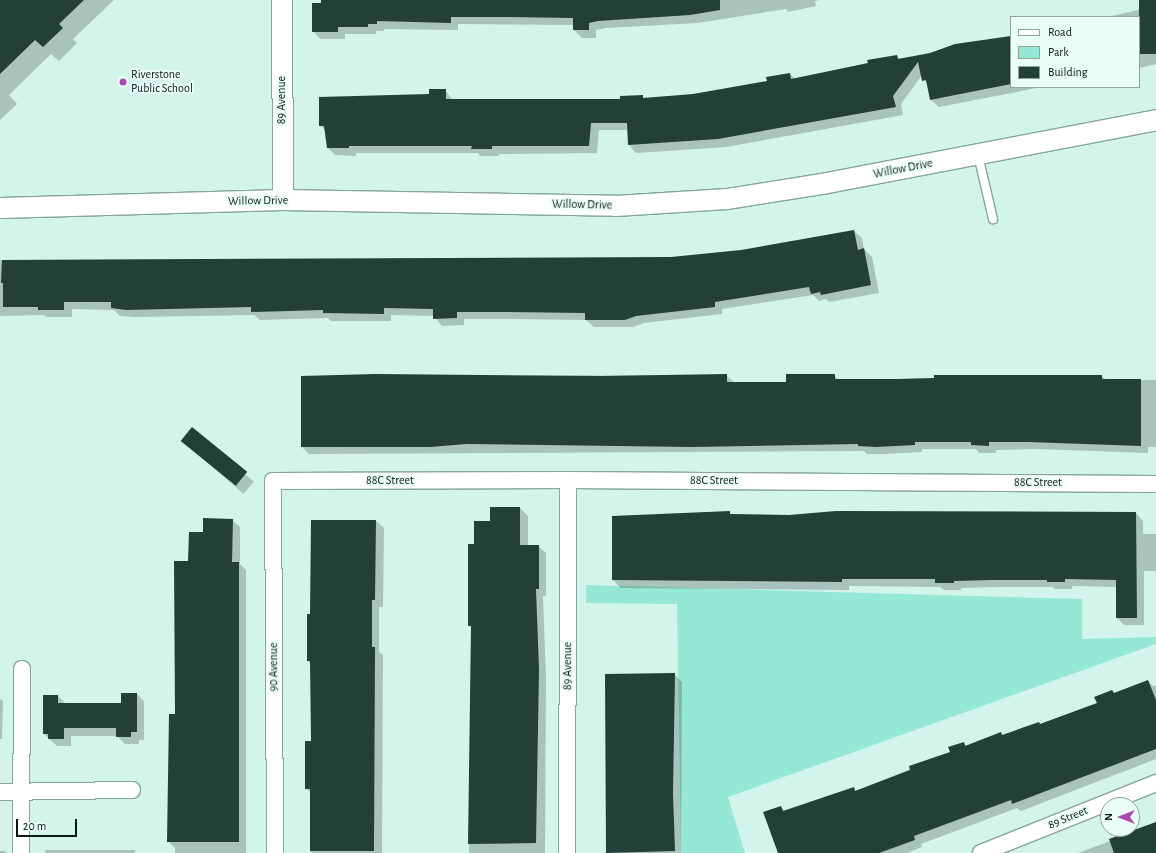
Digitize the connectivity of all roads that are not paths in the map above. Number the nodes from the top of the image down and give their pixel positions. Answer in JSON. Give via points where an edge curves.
{"nodes":[{"id":1,"x":282,"y":0,"type":"edge"},
{"id":2,"x":1156,"y":120,"type":"edge"},
{"id":3,"x":978,"y":155,"type":"junction"},
{"id":4,"x":283,"y":200,"type":"junction"},
{"id":5,"x":0,"y":208,"type":"edge"},
{"id":6,"x":993,"y":219,"type":"dead end"},
{"id":7,"x":568,"y":480,"type":"junction"},
{"id":8,"x":273,"y":481,"type":"joint"},
{"id":9,"x":1156,"y":484,"type":"edge"},
{"id":10,"x":22,"y":669,"type":"dead end"},
{"id":11,"x":1156,"y":783,"type":"edge"},
{"id":12,"x":132,"y":790,"type":"dead end"},
{"id":13,"x":21,"y":791,"type":"junction"},
{"id":14,"x":0,"y":792,"type":"edge"},
{"id":15,"x":986,"y":852,"type":"edge"},
{"id":16,"x":22,"y":853,"type":"edge"},
{"id":17,"x":275,"y":853,"type":"edge"},
{"id":18,"x":567,"y":853,"type":"edge"}],
"edges":[{"from":1,"to":4,"type":"street","name":"89 Avenue"},
{"from":2,"to":3,"type":"street","name":"Willow Drive"},
{"from":3,"to":4,"type":"street","name":"Willow Drive","via":[[727,199],[616,206]]},
{"from":3,"to":6,"type":"lane"},
{"from":4,"to":5,"type":"street","name":"Willow Drive"},
{"from":7,"to":8,"type":"street","name":"88C Street"},
{"from":7,"to":9,"type":"street","name":"88C Street"},
{"from":7,"to":18,"type":"street","name":"89 Avenue"},
{"from":8,"to":17,"type":"street","name":"90 Avenue"},
{"from":10,"to":13,"type":"street"},
{"from":11,"to":15,"type":"street","name":"89 Street"},
{"from":12,"to":13,"type":"street"},
{"from":13,"to":14,"type":"street"},
{"from":13,"to":16,"type":"street"}]}
